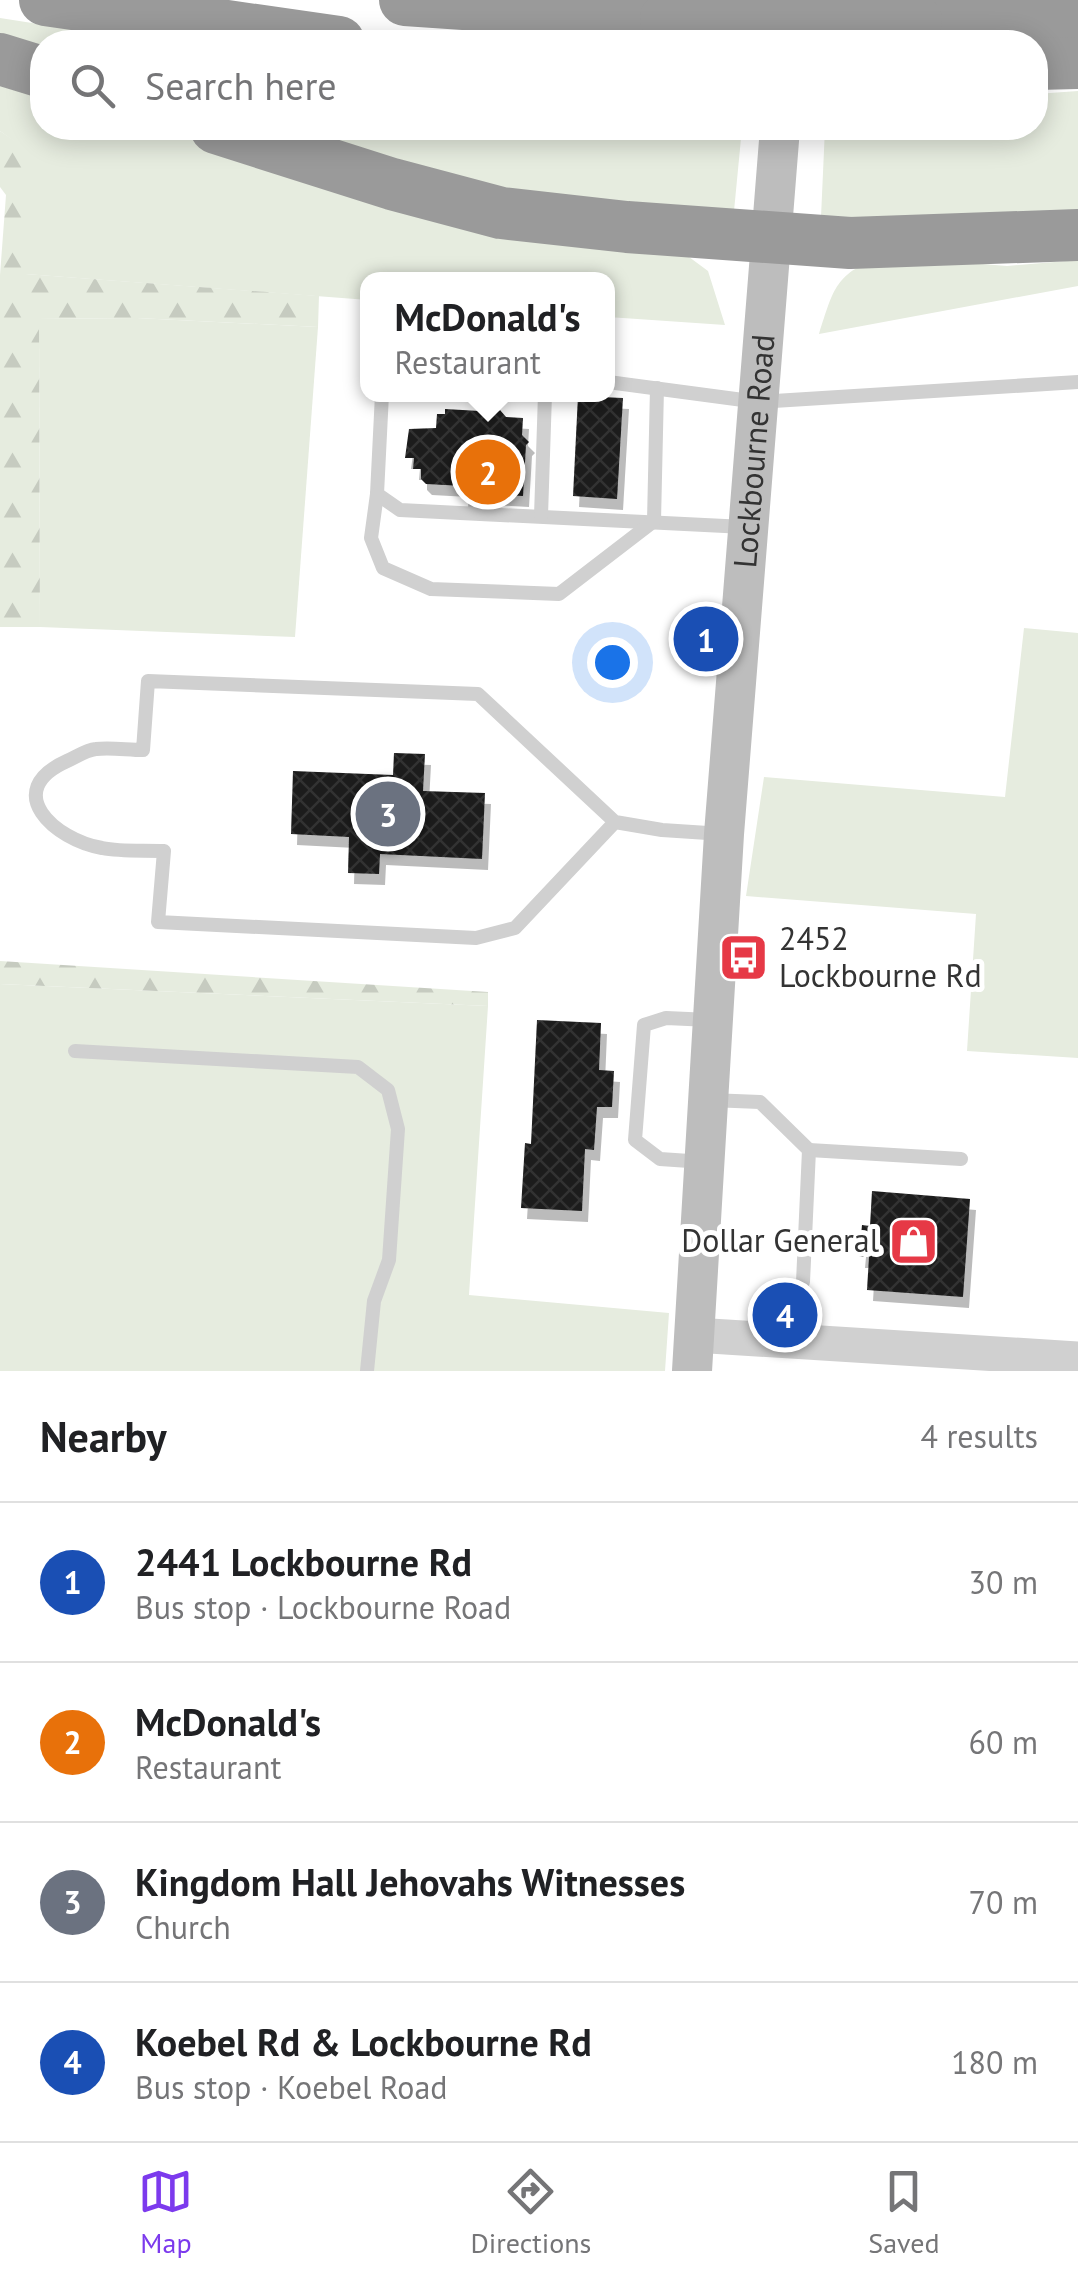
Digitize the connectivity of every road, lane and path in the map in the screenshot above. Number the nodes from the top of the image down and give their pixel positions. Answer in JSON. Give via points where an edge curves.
{"nodes":[{"id":1,"x":45,"y":0,"type":"edge"},
{"id":2,"x":404,"y":0,"type":"edge"},
{"id":3,"x":788,"y":0,"type":"edge"},
{"id":4,"x":1078,"y":15,"type":"edge"},
{"id":5,"x":255,"y":30,"type":"edge"},
{"id":6,"x":786,"y":30,"type":"edge"},
{"id":7,"x":0,"y":59,"type":"edge"},
{"id":8,"x":1078,"y":62,"type":"edge"},
{"id":9,"x":1048,"y":63,"type":"edge"},
{"id":10,"x":30,"y":68,"type":"edge"},
{"id":11,"x":254,"y":140,"type":"edge"},
{"id":12,"x":779,"y":140,"type":"edge"},
{"id":13,"x":1078,"y":235,"type":"edge"},
{"id":14,"x":773,"y":236,"type":"junction"},
{"id":15,"x":1078,"y":382,"type":"edge"},
{"id":16,"x":615,"y":383,"type":"edge"},
{"id":17,"x":657,"y":388,"type":"junction"},
{"id":18,"x":382,"y":402,"type":"edge"},
{"id":19,"x":545,"y":402,"type":"edge"},
{"id":20,"x":758,"y":402,"type":"junction"},
{"id":21,"x":376,"y":494,"type":"junction"},
{"id":22,"x":542,"y":516,"type":"junction"},
{"id":23,"x":654,"y":521,"type":"junction"},
{"id":24,"x":748,"y":527,"type":"junction"},
{"id":25,"x":615,"y":822,"type":"junction"},
{"id":26,"x":724,"y":834,"type":"junction"},
{"id":27,"x":713,"y":1020,"type":"junction"},
{"id":28,"x":75,"y":1052,"type":"dead end"},
{"id":29,"x":709,"y":1100,"type":"junction"},
{"id":30,"x":810,"y":1150,"type":"junction"},
{"id":31,"x":961,"y":1159,"type":"dead end"},
{"id":32,"x":704,"y":1162,"type":"junction"},
{"id":33,"x":803,"y":1282,"type":"dead end"},
{"id":34,"x":693,"y":1353,"type":"edge"},
{"id":35,"x":1078,"y":1359,"type":"edge"},
{"id":36,"x":367,"y":1371,"type":"edge"}],
"edges":[{"from":1,"to":5,"type":"highway"},
{"from":2,"to":4,"type":"highway","bridge":true,"via":[[666,18]]},
{"from":3,"to":6,"type":"main road"},
{"from":7,"to":10,"type":"highway"},
{"from":8,"to":9,"type":"highway"},
{"from":11,"to":14,"type":"highway","via":[[501,213]]},
{"from":12,"to":14,"type":"main road","name":"Lockbourne Road"},
{"from":13,"to":14,"type":"highway","via":[[850,243]]},
{"from":14,"to":20,"type":"main road","name":"Lockbourne Road"},
{"from":15,"to":20,"type":"lane"},
{"from":16,"to":17,"type":"lane"},
{"from":17,"to":20,"type":"lane"},
{"from":17,"to":23,"type":"lane"},
{"from":18,"to":21,"type":"lane"},
{"from":19,"to":22,"type":"lane"},
{"from":20,"to":24,"type":"main road","name":"Lockbourne Road"},
{"from":21,"to":22,"type":"lane","via":[[400,510]]},
{"from":21,"to":23,"type":"lane","via":[[371,538],[383,568],[431,589],[559,594]]},
{"from":22,"to":23,"type":"lane"},
{"from":23,"to":24,"type":"lane"},
{"from":24,"to":26,"type":"main road","name":"Lockbourne Road"},
{"from":25,"to":25,"type":"lane","via":[[478,694],[362,688],[148,682],[142,750],[94,749],[55,766],[34,798],[43,820],[67,836],[101,848],[164,851],[158,922],[476,938],[515,928]]},
{"from":25,"to":26,"type":"lane"},
{"from":26,"to":27,"type":"main road","name":"Lockbourne Road"},
{"from":27,"to":29,"type":"main road","name":"Lockbourne Road"},
{"from":27,"to":32,"type":"lane","via":[[666,1018],[644,1025],[635,1140],[660,1159]]},
{"from":28,"to":36,"type":"lane","via":[[358,1067],[388,1090],[398,1129],[395,1213],[389,1260],[374,1300]]},
{"from":29,"to":30,"type":"lane","via":[[760,1102]]},
{"from":29,"to":32,"type":"main road","name":"Lockbourne Road"},
{"from":30,"to":31,"type":"lane"},
{"from":30,"to":33,"type":"lane"},
{"from":32,"to":34,"type":"main road","name":"Lockbourne Road"},
{"from":34,"to":35,"type":"street"}]}
